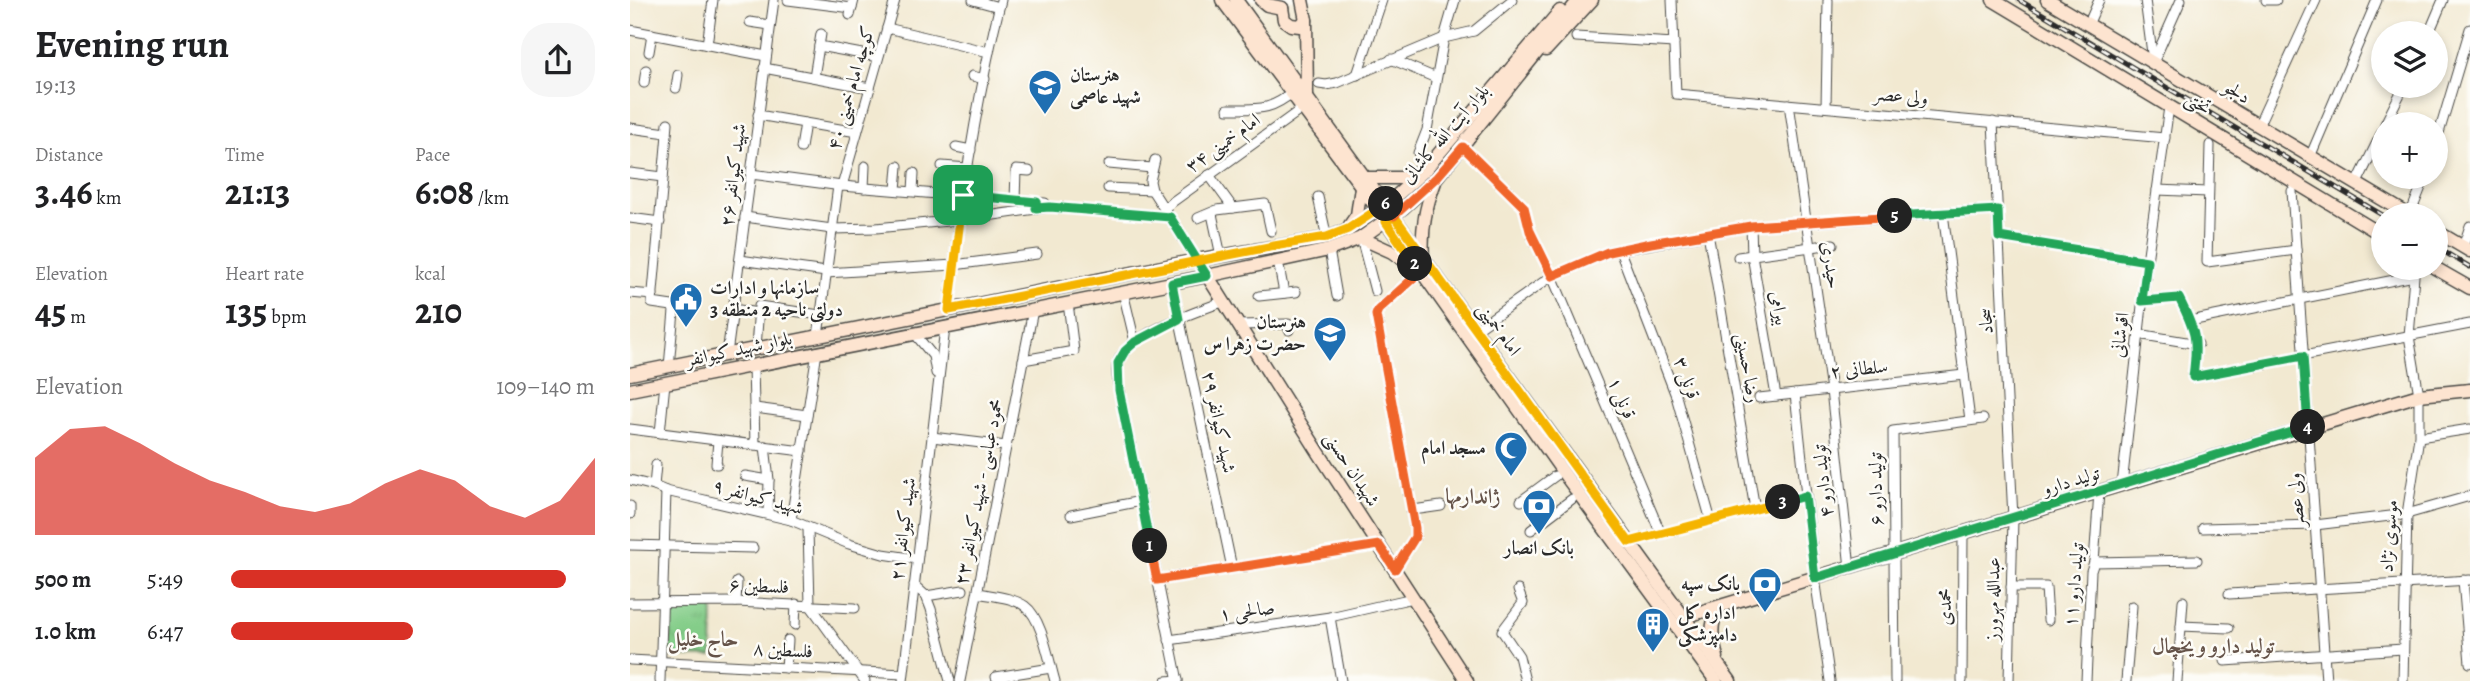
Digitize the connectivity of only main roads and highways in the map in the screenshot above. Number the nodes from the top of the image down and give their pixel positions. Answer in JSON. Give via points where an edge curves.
{"nodes":[{"id":1,"x":1222,"y":0,"type":"edge"},
{"id":2,"x":1236,"y":0,"type":"edge"},
{"id":3,"x":1261,"y":0,"type":"edge"},
{"id":4,"x":1302,"y":0,"type":"edge"},
{"id":5,"x":1559,"y":0,"type":"edge"},
{"id":6,"x":1569,"y":0,"type":"edge"},
{"id":7,"x":1579,"y":0,"type":"edge"},
{"id":8,"x":1592,"y":0,"type":"edge"},
{"id":9,"x":1993,"y":0,"type":"edge"},
{"id":10,"x":2047,"y":0,"type":"edge"},
{"id":11,"x":1283,"y":4,"type":"edge"},
{"id":12,"x":1306,"y":20,"type":"junction"},
{"id":13,"x":1523,"y":63,"type":"junction"},
{"id":14,"x":1301,"y":96,"type":"junction"},
{"id":15,"x":1431,"y":174,"type":"junction"},
{"id":16,"x":1364,"y":182,"type":"junction"},
{"id":17,"x":2388,"y":203,"type":"edge"},
{"id":18,"x":1382,"y":207,"type":"junction"},
{"id":19,"x":1390,"y":219,"type":"junction"},
{"id":20,"x":2371,"y":228,"type":"edge"},
{"id":21,"x":1348,"y":229,"type":"junction"},
{"id":22,"x":1361,"y":238,"type":"junction"},
{"id":23,"x":2448,"y":238,"type":"edge"},
{"id":24,"x":1328,"y":244,"type":"junction"},
{"id":25,"x":2467,"y":249,"type":"edge"},
{"id":26,"x":1423,"y":257,"type":"junction"},
{"id":27,"x":1197,"y":260,"type":"junction"},
{"id":28,"x":1420,"y":272,"type":"junction"},
{"id":29,"x":2448,"y":275,"type":"edge"},
{"id":30,"x":1207,"y":276,"type":"junction"},
{"id":31,"x":2470,"y":288,"type":"edge"},
{"id":32,"x":630,"y":374,"type":"edge"},
{"id":33,"x":630,"y":390,"type":"edge"},
{"id":34,"x":2470,"y":390,"type":"edge"},
{"id":35,"x":1719,"y":608,"type":"junction"},
{"id":36,"x":1684,"y":617,"type":"junction"},
{"id":37,"x":1720,"y":667,"type":"junction"},
{"id":38,"x":1467,"y":681,"type":"edge"},
{"id":39,"x":1716,"y":681,"type":"edge"},
{"id":40,"x":1730,"y":681,"type":"edge"}],
"edges":[{"from":1,"to":14,"type":"main road","name":"امام خمینی"},
{"from":2,"to":14,"type":"main road","name":"امام خمینی"},
{"from":3,"to":11,"type":"main road","via":[[1267,5]]},
{"from":4,"to":12,"type":"main road"},
{"from":5,"to":13,"type":"main road","name":"بلوار آیت الله کاشانی","via":[[1528,37]]},
{"from":6,"to":13,"type":"main road","name":"بلوار آیت الله کاشانی"},
{"from":7,"to":13,"type":"main road","name":"بلوار آیت الله کاشانی"},
{"from":8,"to":13,"type":"main road","name":"بلوار آیت الله کاشانی","via":[[1557,41]]},
{"from":9,"to":20,"type":"main road","name":"تختی"},
{"from":10,"to":17,"type":"main road","name":"دلجو"},
{"from":11,"to":12,"type":"main road","via":[[1284,20],[1291,25],[1300,26]]},
{"from":12,"to":14,"type":"main road"},
{"from":13,"to":15,"type":"main road","name":"بلوار آیت الله کاشانی"},
{"from":13,"to":15,"type":"main road","name":"بلوار آیت الله کاشانی","via":[[1463,147]]},
{"from":14,"to":16,"type":"main road","name":"امام خمینی"},
{"from":15,"to":16,"type":"main road"},
{"from":15,"to":18,"type":"main road","name":"بلوار آیت الله کاشانی"},
{"from":15,"to":19,"type":"main road","name":"بلوار آیت الله کاشانی"},
{"from":15,"to":26,"type":"main road"},
{"from":16,"to":18,"type":"main road","name":"امام خمینی"},
{"from":16,"to":21,"type":"main road","via":[[1357,215]]},
{"from":18,"to":19,"type":"main road","name":"امام خمینی"},
{"from":18,"to":21,"type":"main road","name":"بلوار شهید کیوانفر"},
{"from":19,"to":22,"type":"main road","name":"بلوار شهید کیوانفر"},
{"from":19,"to":26,"type":"main road","name":"امام خمینی"},
{"from":19,"to":28,"type":"main road","name":"امام خمینی"},
{"from":21,"to":24,"type":"main road","name":"بلوار شهید کیوانفر"},
{"from":22,"to":24,"type":"main road","name":"بلوار شهید کیوانفر"},
{"from":22,"to":28,"type":"main road"},
{"from":23,"to":25,"type":"main road"},
{"from":24,"to":27,"type":"main road","name":"بلوار شهید کیوانفر"},
{"from":24,"to":30,"type":"main road","name":"بلوار شهید کیوانفر","via":[[1278,261]]},
{"from":26,"to":36,"type":"main road","name":"امام خمینی"},
{"from":27,"to":30,"type":"main road","name":"شهیدان حسنی"},
{"from":27,"to":32,"type":"main road","name":"بلوار شهید کیوانفر"},
{"from":28,"to":39,"type":"main road","name":"امام خمینی"},
{"from":29,"to":31,"type":"main road"},
{"from":30,"to":33,"type":"main road","name":"بلوار شهید کیوانفر"},
{"from":30,"to":38,"type":"main road","name":"شهیدان حسنی"},
{"from":34,"to":35,"type":"main road","name":"تولید دارو","via":[[2418,395]]},
{"from":35,"to":36,"type":"main road","name":"تولید دارو"},
{"from":35,"to":37,"type":"main road","via":[[1713,617],[1712,640]]},
{"from":36,"to":37,"type":"main road","name":"امام خمینی"},
{"from":37,"to":40,"type":"main road","name":"امام خمینی"}]}
